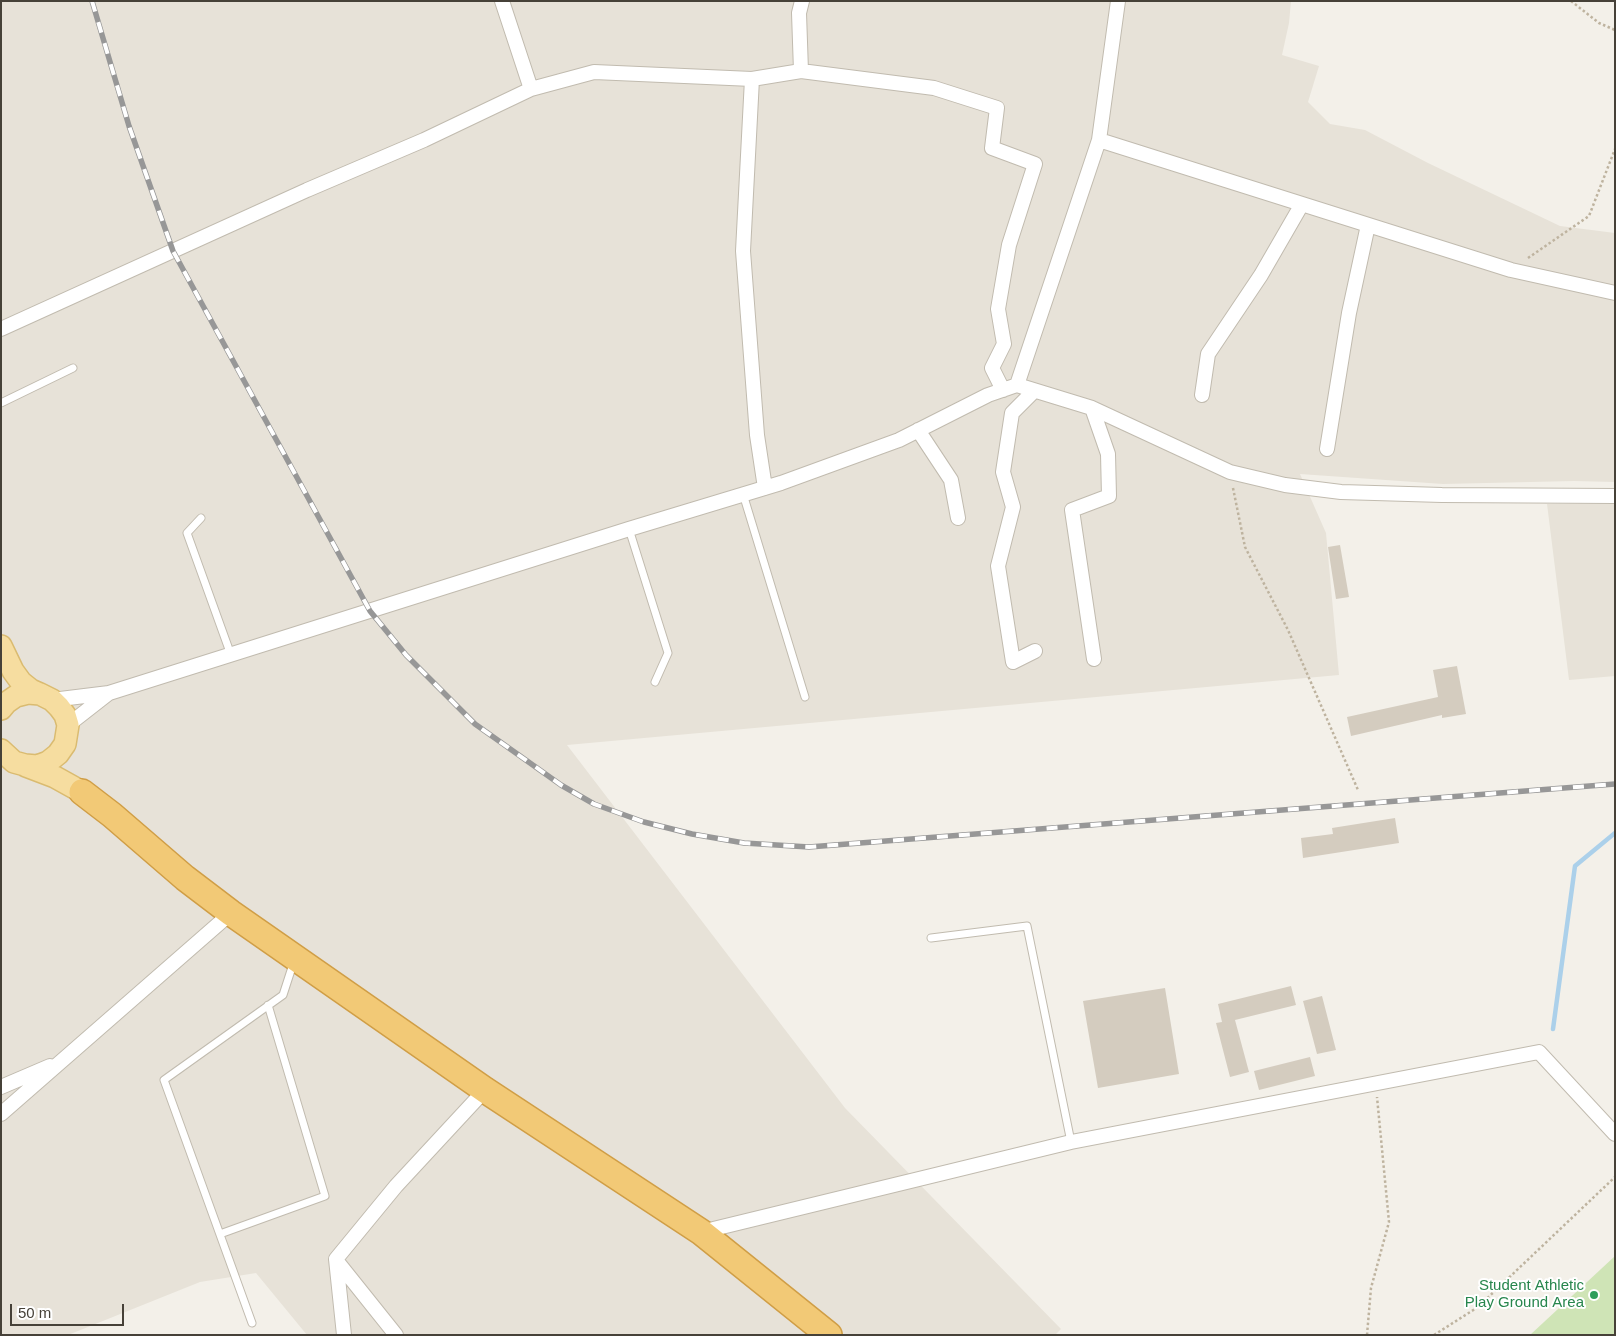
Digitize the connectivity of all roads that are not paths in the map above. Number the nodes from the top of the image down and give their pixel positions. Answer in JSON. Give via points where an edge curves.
{"nodes":[{"id":1,"x":502,"y":1,"type":"edge"},
{"id":2,"x":802,"y":1,"type":"edge"},
{"id":3,"x":1118,"y":1,"type":"edge"},
{"id":4,"x":801,"y":72,"type":"junction"},
{"id":5,"x":752,"y":79,"type":"junction"},
{"id":6,"x":531,"y":89,"type":"junction"},
{"id":7,"x":1098,"y":140,"type":"junction"},
{"id":8,"x":1302,"y":204,"type":"junction"},
{"id":9,"x":1368,"y":225,"type":"junction"},
{"id":10,"x":1615,"y":293,"type":"edge"},
{"id":11,"x":1,"y":329,"type":"edge"},
{"id":12,"x":73,"y":368,"type":"dead end"},
{"id":13,"x":1017,"y":385,"type":"junction"},
{"id":14,"x":1003,"y":390,"type":"junction"},
{"id":15,"x":1034,"y":390,"type":"junction"},
{"id":16,"x":1202,"y":395,"type":"dead end"},
{"id":17,"x":1,"y":403,"type":"edge"},
{"id":18,"x":1092,"y":408,"type":"junction"},
{"id":19,"x":918,"y":430,"type":"junction"},
{"id":20,"x":1328,"y":449,"type":"dead end"},
{"id":21,"x":765,"y":488,"type":"junction"},
{"id":22,"x":743,"y":494,"type":"junction"},
{"id":23,"x":1615,"y":496,"type":"edge"},
{"id":24,"x":201,"y":518,"type":"dead end"},
{"id":25,"x":958,"y":518,"type":"dead end"},
{"id":26,"x":629,"y":529,"type":"junction"},
{"id":27,"x":1,"y":646,"type":"edge"},
{"id":28,"x":1035,"y":651,"type":"dead end"},
{"id":29,"x":231,"y":655,"type":"junction"},
{"id":30,"x":1094,"y":659,"type":"dead end"},
{"id":31,"x":655,"y":682,"type":"dead end"},
{"id":32,"x":109,"y":693,"type":"junction"},
{"id":33,"x":46,"y":697,"type":"junction"},
{"id":34,"x":805,"y":697,"type":"dead end"},
{"id":35,"x":1,"y":709,"type":"edge"},
{"id":36,"x":68,"y":729,"type":"junction"},
{"id":37,"x":2,"y":753,"type":"edge"},
{"id":38,"x":24,"y":765,"type":"junction"},
{"id":39,"x":82,"y":792,"type":"junction"},
{"id":40,"x":231,"y":913,"type":"junction"},
{"id":41,"x":931,"y":938,"type":"dead end"},
{"id":42,"x":295,"y":958,"type":"junction"},
{"id":43,"x":268,"y":1005,"type":"junction"},
{"id":44,"x":64,"y":1059,"type":"junction"},
{"id":45,"x":1,"y":1087,"type":"edge"},
{"id":46,"x":485,"y":1090,"type":"junction"},
{"id":47,"x":1,"y":1114,"type":"edge"},
{"id":48,"x":1615,"y":1134,"type":"edge"},
{"id":49,"x":1071,"y":1142,"type":"junction"},
{"id":50,"x":701,"y":1232,"type":"junction"},
{"id":51,"x":220,"y":1234,"type":"junction"},
{"id":52,"x":336,"y":1260,"type":"junction"},
{"id":53,"x":252,"y":1323,"type":"dead end"},
{"id":54,"x":344,"y":1335,"type":"edge"},
{"id":55,"x":396,"y":1335,"type":"edge"},
{"id":56,"x":830,"y":1335,"type":"edge"}],
"edges":[{"from":1,"to":6,"type":"street"},
{"from":2,"to":4,"type":"street","via":[[798,13]]},
{"from":3,"to":7,"type":"street"},
{"from":4,"to":5,"type":"street"},
{"from":4,"to":14,"type":"street","via":[[934,88],[997,108],[992,148],[1035,164],[1009,245],[998,309],[1004,344],[992,368]]},
{"from":5,"to":6,"type":"street","via":[[594,72]]},
{"from":5,"to":21,"type":"street","via":[[743,251],[757,436]]},
{"from":6,"to":11,"type":"street"},
{"from":7,"to":8,"type":"street"},
{"from":7,"to":13,"type":"street"},
{"from":8,"to":9,"type":"street"},
{"from":8,"to":16,"type":"street","via":[[1208,354]]},
{"from":9,"to":10,"type":"street","via":[[1511,270]]},
{"from":9,"to":20,"type":"street","via":[[1349,313]]},
{"from":12,"to":17,"type":"lane"},
{"from":13,"to":14,"type":"street"},
{"from":13,"to":15,"type":"street"},
{"from":14,"to":19,"type":"street"},
{"from":15,"to":18,"type":"street"},
{"from":15,"to":28,"type":"street","via":[[1012,413],[1003,472],[1012,507],[998,566],[1013,662]]},
{"from":18,"to":23,"type":"street","via":[[1230,472],[1285,485],[1341,492],[1442,496]]},
{"from":18,"to":30,"type":"street","via":[[1108,454],[1109,496],[1072,510]]},
{"from":19,"to":21,"type":"street","via":[[899,440]]},
{"from":19,"to":25,"type":"street","via":[[951,480]]},
{"from":21,"to":22,"type":"street"},
{"from":22,"to":26,"type":"street"},
{"from":22,"to":34,"type":"lane"},
{"from":24,"to":29,"type":"lane","via":[[187,533]]},
{"from":26,"to":29,"type":"street"},
{"from":26,"to":31,"type":"lane","via":[[668,653]]},
{"from":27,"to":33,"type":"main road","via":[[22,682]]},
{"from":29,"to":32,"type":"street"},
{"from":32,"to":33,"type":"street"},
{"from":32,"to":36,"type":"street"},
{"from":33,"to":35,"type":"main road","via":[[28,693],[16,696]]},
{"from":33,"to":36,"type":"main road","via":[[59,706]]},
{"from":36,"to":38,"type":"main road","via":[[65,744],[58,754],[37,766]]},
{"from":36,"to":39,"type":"main road","via":[[70,769]]},
{"from":37,"to":38,"type":"main road"},
{"from":38,"to":39,"type":"main road"},
{"from":39,"to":40,"type":"highway"},
{"from":40,"to":42,"type":"highway"},
{"from":40,"to":44,"type":"street"},
{"from":41,"to":49,"type":"lane","via":[[1027,926]]},
{"from":42,"to":43,"type":"lane","via":[[283,995]]},
{"from":42,"to":46,"type":"highway"},
{"from":43,"to":51,"type":"lane","via":[[164,1080]]},
{"from":43,"to":51,"type":"lane","via":[[325,1196]]},
{"from":44,"to":45,"type":"street"},
{"from":44,"to":47,"type":"street"},
{"from":46,"to":50,"type":"highway"},
{"from":46,"to":52,"type":"street","via":[[396,1186]]},
{"from":48,"to":49,"type":"street","via":[[1540,1052]]},
{"from":49,"to":50,"type":"street"},
{"from":50,"to":56,"type":"highway"},
{"from":51,"to":53,"type":"lane"},
{"from":52,"to":54,"type":"street"},
{"from":52,"to":55,"type":"street"}]}
